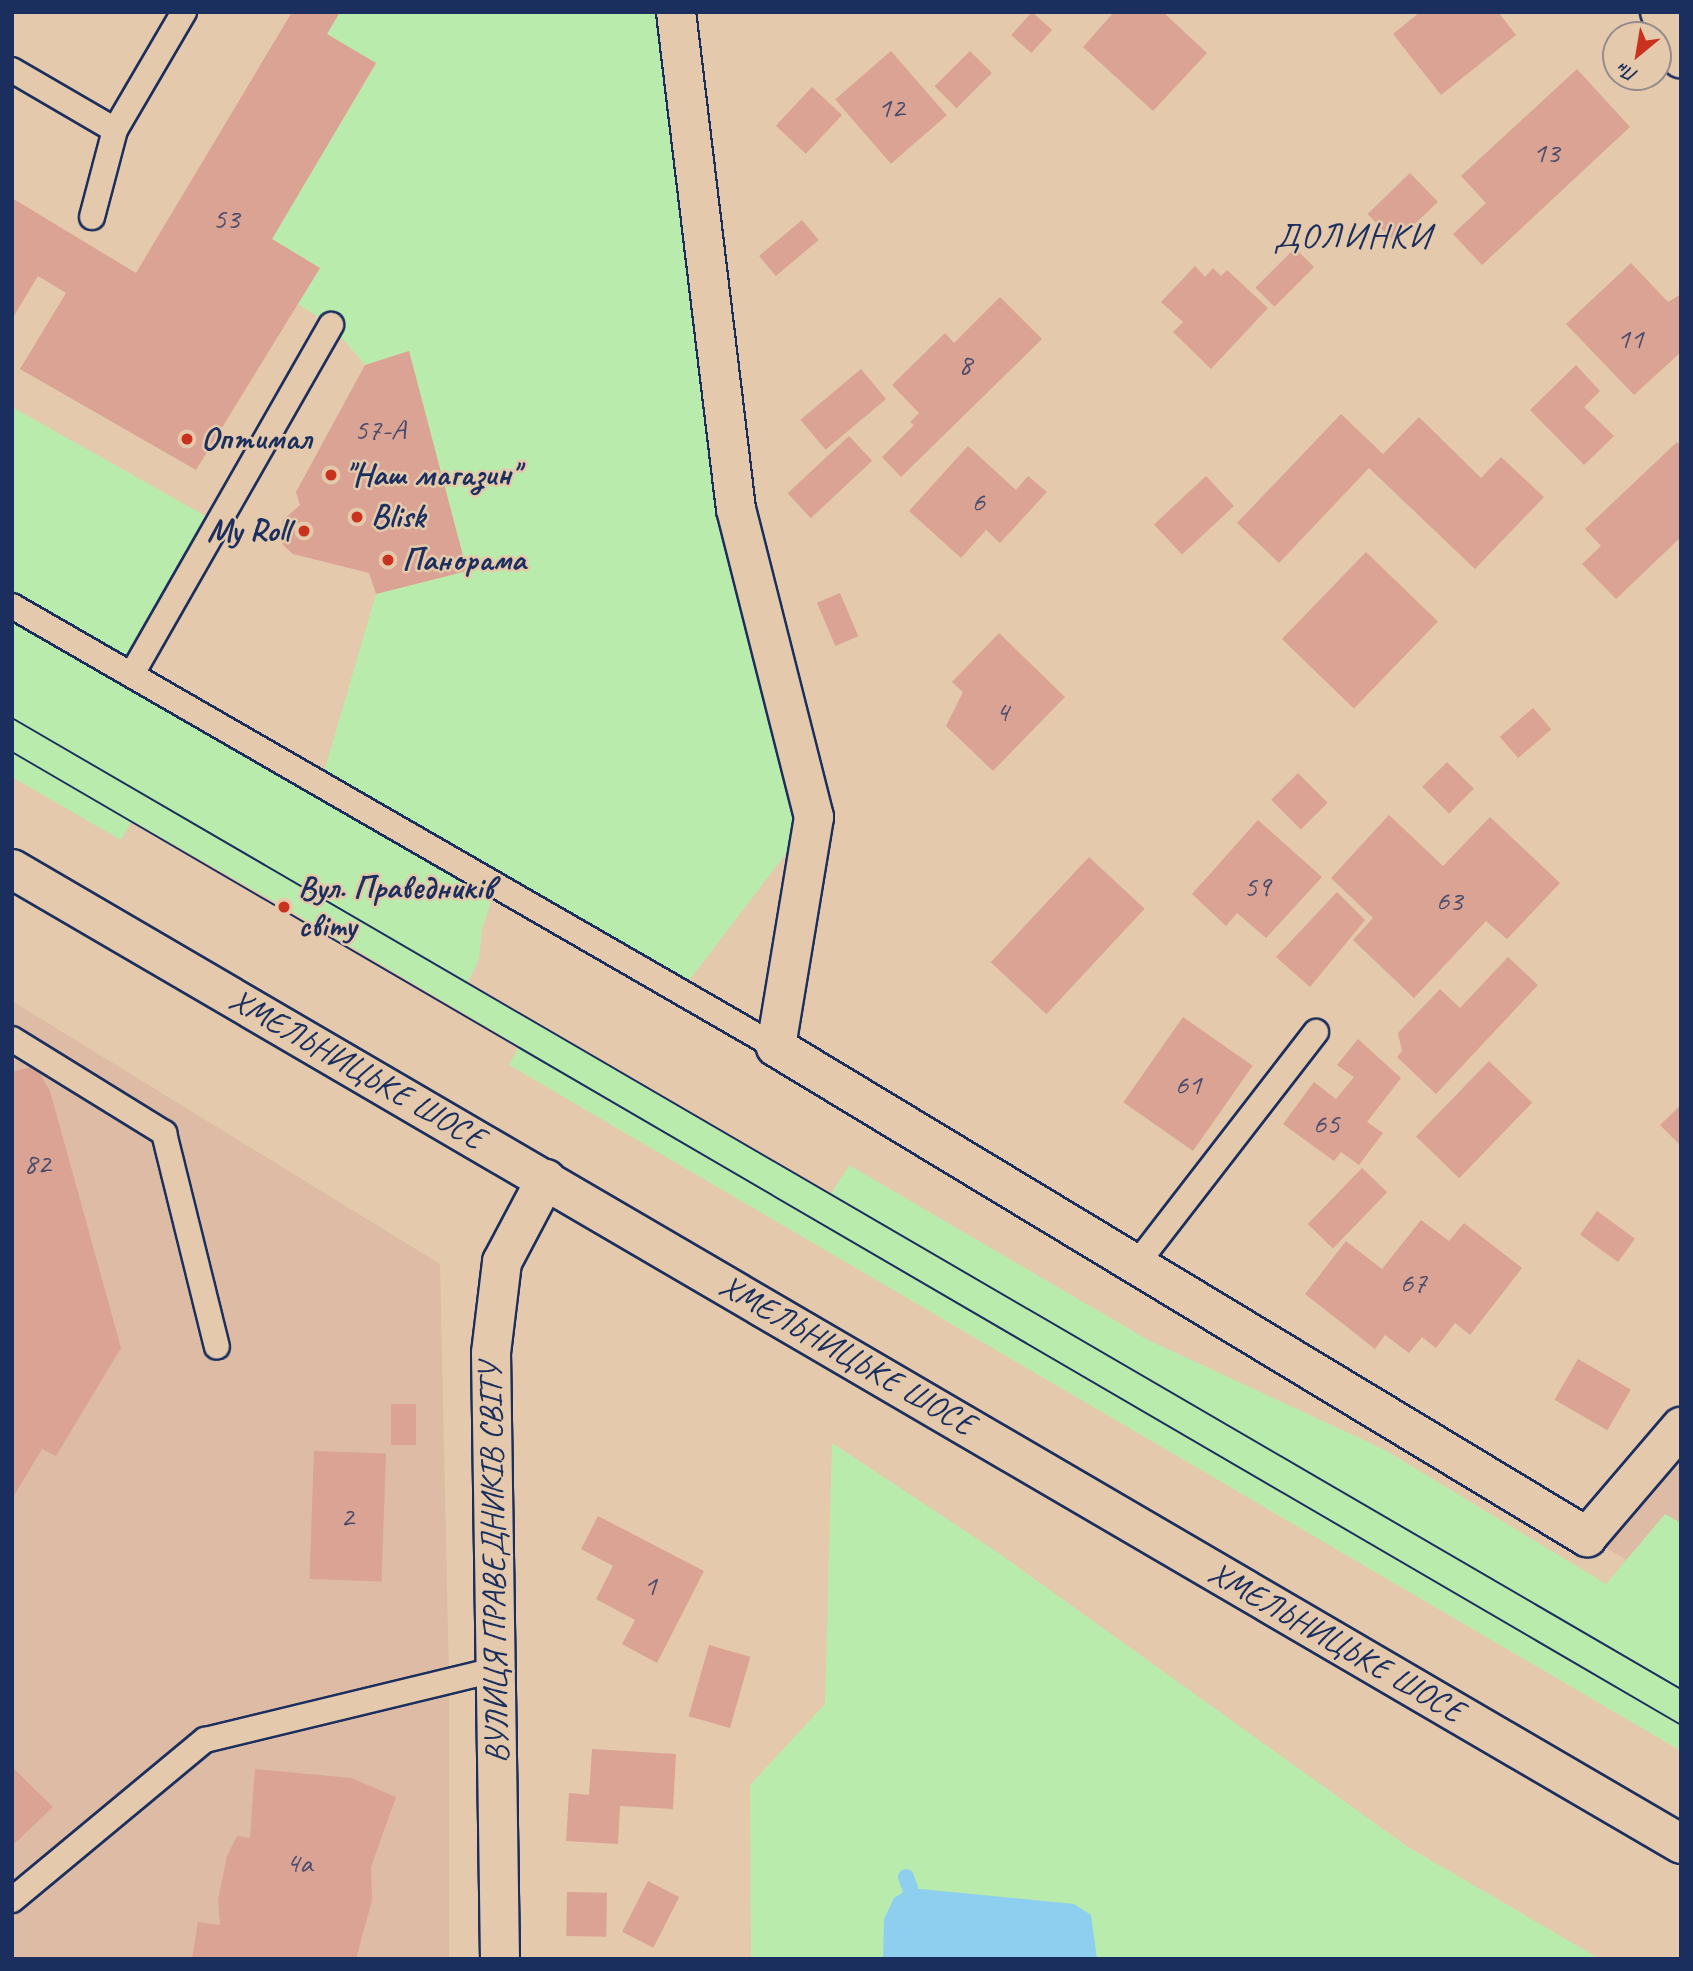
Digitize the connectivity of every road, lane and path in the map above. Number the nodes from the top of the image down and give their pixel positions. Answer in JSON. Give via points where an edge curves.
{"nodes":[{"id":1,"x":184,"y":12,"type":"edge"},
{"id":2,"x":676,"y":12,"type":"edge"},
{"id":3,"x":1660,"y":12,"type":"edge"},
{"id":4,"x":1681,"y":58,"type":"edge"},
{"id":5,"x":12,"y":70,"type":"edge"},
{"id":6,"x":115,"y":130,"type":"junction"},
{"id":7,"x":92,"y":217,"type":"dead end"},
{"id":8,"x":331,"y":325,"type":"dead end"},
{"id":9,"x":12,"y":606,"type":"edge"},
{"id":10,"x":132,"y":674,"type":"junction"},
{"id":11,"x":12,"y":869,"type":"edge"},
{"id":12,"x":1316,"y":1032,"type":"dead end"},
{"id":13,"x":12,"y":1038,"type":"edge"},
{"id":14,"x":776,"y":1047,"type":"junction"},
{"id":15,"x":546,"y":1179,"type":"junction"},
{"id":16,"x":1135,"y":1266,"type":"junction"},
{"id":17,"x":217,"y":1347,"type":"dead end"},
{"id":18,"x":1681,"y":1427,"type":"edge"},
{"id":19,"x":495,"y":1670,"type":"junction"},
{"id":20,"x":1681,"y":1844,"type":"edge"},
{"id":21,"x":12,"y":1900,"type":"edge"},
{"id":22,"x":500,"y":1959,"type":"edge"}],
"edges":[{"from":1,"to":6,"type":"lane"},
{"from":2,"to":14,"type":"main road","via":[[736,509],[814,817]]},
{"from":3,"to":4,"type":"main road"},
{"from":5,"to":6,"type":"lane"},
{"from":6,"to":7,"type":"lane"},
{"from":8,"to":10,"type":"lane"},
{"from":9,"to":10,"type":"lane"},
{"from":10,"to":14,"type":"lane"},
{"from":11,"to":15,"type":"main road","name":"ХМЕЛЬНИЦЬКЕ ШОСЕ"},
{"from":12,"to":16,"type":"lane"},
{"from":13,"to":17,"type":"lane","via":[[164,1133]]},
{"from":14,"to":16,"type":"main road"},
{"from":15,"to":19,"type":"main road","name":"ВУЛИЦЯ ПРАВЕДНИКІВ СВІТУ","via":[[502,1262],[491,1353]]},
{"from":15,"to":20,"type":"main road","name":"ХМЕЛЬНИЦЬКЕ ШОСЕ"},
{"from":16,"to":18,"type":"main road","via":[[1587,1537]]},
{"from":19,"to":21,"type":"lane","via":[[205,1740]]},
{"from":19,"to":22,"type":"main road","name":"ВУЛИЦЯ ПРАВЕДНИКІВ СВІТУ"}]}
